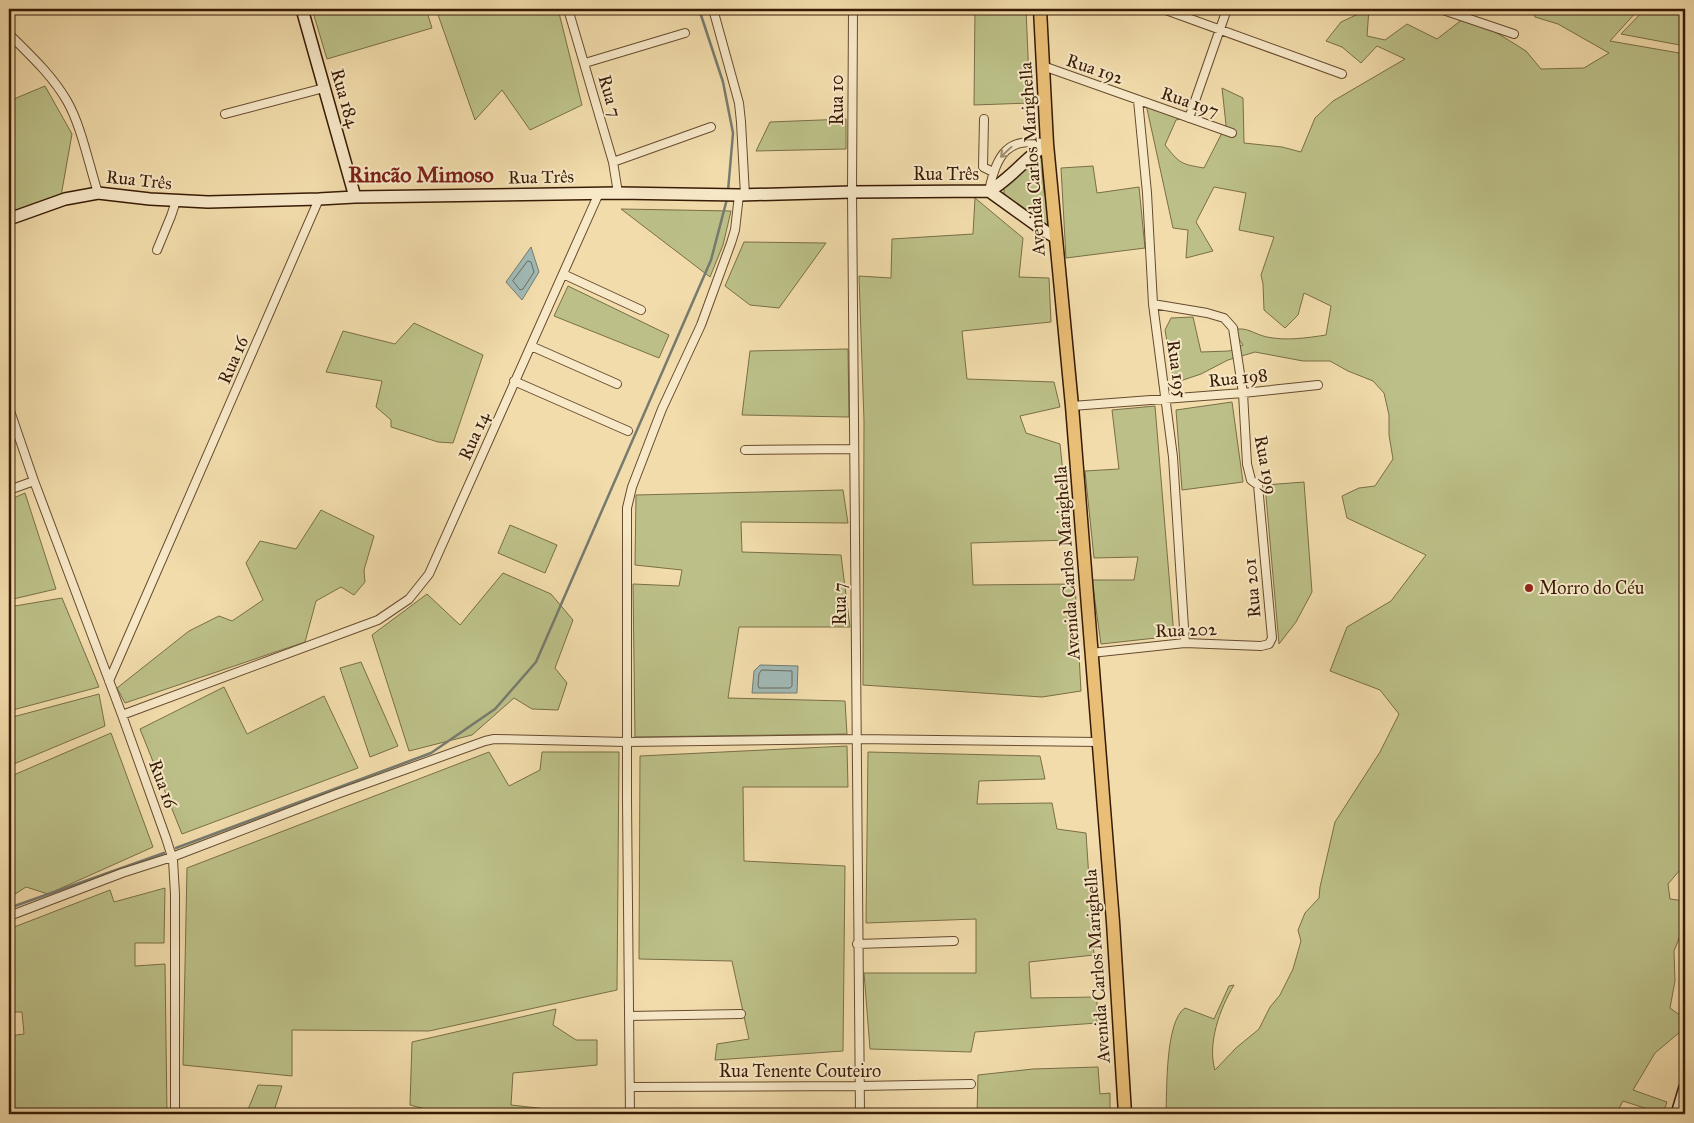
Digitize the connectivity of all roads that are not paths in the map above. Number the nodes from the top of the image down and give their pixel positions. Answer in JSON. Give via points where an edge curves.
{"nodes":[{"id":1,"x":302,"y":9,"type":"edge"},
{"id":2,"x":568,"y":9,"type":"edge"},
{"id":3,"x":713,"y":9,"type":"edge"},
{"id":4,"x":853,"y":9,"type":"edge"},
{"id":5,"x":1040,"y":9,"type":"edge"},
{"id":6,"x":1163,"y":9,"type":"edge"},
{"id":7,"x":1227,"y":9,"type":"edge"},
{"id":8,"x":1440,"y":9,"type":"edge"},
{"id":9,"x":1220,"y":28,"type":"junction"},
{"id":10,"x":685,"y":33,"type":"dead end"},
{"id":11,"x":9,"y":34,"type":"edge"},
{"id":12,"x":1514,"y":34,"type":"dead end"},
{"id":13,"x":584,"y":62,"type":"junction"},
{"id":14,"x":1043,"y":66,"type":"junction"},
{"id":15,"x":1342,"y":74,"type":"dead end"},
{"id":16,"x":324,"y":88,"type":"junction"},
{"id":17,"x":1138,"y":100,"type":"junction"},
{"id":18,"x":225,"y":114,"type":"dead end"},
{"id":19,"x":1189,"y":118,"type":"junction"},
{"id":20,"x":984,"y":119,"type":"dead end"},
{"id":21,"x":711,"y":127,"type":"dead end"},
{"id":22,"x":1232,"y":133,"type":"dead end"},
{"id":23,"x":1047,"y":144,"type":"junction"},
{"id":24,"x":613,"y":162,"type":"junction"},
{"id":25,"x":993,"y":172,"type":"junction"},
{"id":26,"x":989,"y":191,"type":"junction"},
{"id":27,"x":852,"y":192,"type":"junction"},
{"id":28,"x":98,"y":193,"type":"junction"},
{"id":29,"x":599,"y":193,"type":"junction"},
{"id":30,"x":618,"y":193,"type":"junction"},
{"id":31,"x":742,"y":195,"type":"junction"},
{"id":32,"x":355,"y":197,"type":"junction"},
{"id":33,"x":319,"y":199,"type":"junction"},
{"id":34,"x":176,"y":201,"type":"junction"},
{"id":35,"x":9,"y":219,"type":"edge"},
{"id":36,"x":1055,"y":237,"type":"junction"},
{"id":37,"x":157,"y":250,"type":"dead end"},
{"id":38,"x":563,"y":274,"type":"junction"},
{"id":39,"x":1153,"y":304,"type":"junction"},
{"id":40,"x":641,"y":310,"type":"dead end"},
{"id":41,"x":531,"y":346,"type":"junction"},
{"id":42,"x":514,"y":382,"type":"junction"},
{"id":43,"x":617,"y":384,"type":"dead end"},
{"id":44,"x":1318,"y":385,"type":"dead end"},
{"id":45,"x":1243,"y":393,"type":"junction"},
{"id":46,"x":1166,"y":400,"type":"junction"},
{"id":47,"x":1072,"y":406,"type":"junction"},
{"id":48,"x":9,"y":408,"type":"edge"},
{"id":49,"x":628,"y":431,"type":"dead end"},
{"id":50,"x":854,"y":449,"type":"junction"},
{"id":51,"x":745,"y":450,"type":"dead end"},
{"id":52,"x":34,"y":481,"type":"junction"},
{"id":53,"x":9,"y":490,"type":"edge"},
{"id":54,"x":1263,"y":542,"type":"joint"},
{"id":55,"x":1271,"y":631,"type":"joint"},
{"id":56,"x":1185,"y":643,"type":"junction"},
{"id":57,"x":1091,"y":653,"type":"junction"},
{"id":58,"x":109,"y":680,"type":"junction"},
{"id":59,"x":122,"y":714,"type":"junction"},
{"id":60,"x":856,"y":739,"type":"junction"},
{"id":61,"x":627,"y":742,"type":"junction"},
{"id":62,"x":1098,"y":742,"type":"junction"},
{"id":63,"x":172,"y":857,"type":"junction"},
{"id":64,"x":9,"y":916,"type":"edge"},
{"id":65,"x":954,"y":942,"type":"dead end"},
{"id":66,"x":857,"y":944,"type":"junction"},
{"id":67,"x":741,"y":1014,"type":"dead end"},
{"id":68,"x":629,"y":1016,"type":"junction"},
{"id":69,"x":971,"y":1084,"type":"dead end"},
{"id":70,"x":860,"y":1086,"type":"junction"},
{"id":71,"x":630,"y":1087,"type":"junction"},
{"id":72,"x":1685,"y":1087,"type":"edge"},
{"id":73,"x":175,"y":1114,"type":"edge"},
{"id":74,"x":630,"y":1114,"type":"edge"},
{"id":75,"x":860,"y":1114,"type":"edge"},
{"id":76,"x":1125,"y":1114,"type":"edge"},
{"id":77,"x":1677,"y":1114,"type":"edge"}],
"edges":[{"from":1,"to":16,"type":"main road","name":"Rua 184"},
{"from":2,"to":13,"type":"street","name":"Rua 7"},
{"from":3,"to":31,"type":"street","via":[[742,122]]},
{"from":4,"to":27,"type":"street","name":"Rua 10"},
{"from":5,"to":14,"type":"main road","name":"Avenida Carlos Marighella"},
{"from":6,"to":9,"type":"street"},
{"from":7,"to":9,"type":"street"},
{"from":8,"to":12,"type":"street"},
{"from":9,"to":15,"type":"street"},
{"from":9,"to":19,"type":"street"},
{"from":10,"to":13,"type":"street"},
{"from":11,"to":28,"type":"street","via":[[47,72],[67,101]]},
{"from":13,"to":24,"type":"street","name":"Rua 7"},
{"from":14,"to":17,"type":"street","name":"Rua 192"},
{"from":14,"to":23,"type":"main road","name":"Avenida Carlos Marighella"},
{"from":16,"to":18,"type":"street"},
{"from":16,"to":32,"type":"main road","name":"Rua 184"},
{"from":17,"to":19,"type":"street","name":"Rua 197"},
{"from":17,"to":39,"type":"street","name":"Rua 195"},
{"from":19,"to":22,"type":"street","name":"Rua 197"},
{"from":20,"to":25,"type":"street","via":[[983,167]]},
{"from":21,"to":24,"type":"street"},
{"from":23,"to":25,"type":"street","one_way":true,"via":[[1029,141],[1013,146],[999,159]]},
{"from":23,"to":26,"type":"main road","name":"Rua Três"},
{"from":23,"to":36,"type":"main road","name":"Avenida Carlos Marighella"},
{"from":24,"to":30,"type":"street","name":"Rua 7"},
{"from":25,"to":26,"type":"street"},
{"from":26,"to":27,"type":"main road","name":"Rua Três"},
{"from":26,"to":36,"type":"main road","name":"Rua Três"},
{"from":27,"to":31,"type":"main road","name":"Rua Três"},
{"from":27,"to":50,"type":"street","name":"Rua 7"},
{"from":28,"to":34,"type":"main road","name":"Rua Três"},
{"from":28,"to":35,"type":"main road","name":"Rua Três","via":[[70,198]]},
{"from":29,"to":30,"type":"main road","name":"Rua Três"},
{"from":29,"to":32,"type":"main road","name":"Rua Três"},
{"from":29,"to":38,"type":"street","name":"Rua 14"},
{"from":30,"to":31,"type":"main road","name":"Rua Três"},
{"from":31,"to":61,"type":"street","via":[[736,230],[701,324],[662,410],[629,498]]},
{"from":32,"to":33,"type":"main road","name":"Rua Três"},
{"from":33,"to":34,"type":"main road","name":"Rua Três"},
{"from":33,"to":58,"type":"street","name":"Rua 16"},
{"from":34,"to":37,"type":"street"},
{"from":36,"to":47,"type":"main road","name":"Avenida Carlos Marighella"},
{"from":38,"to":40,"type":"street"},
{"from":38,"to":41,"type":"street","name":"Rua 14"},
{"from":39,"to":45,"type":"street","via":[[1207,313],[1228,321],[1236,341]]},
{"from":39,"to":46,"type":"street","name":"Rua 195"},
{"from":41,"to":42,"type":"street","name":"Rua 14"},
{"from":41,"to":43,"type":"street"},
{"from":42,"to":49,"type":"street"},
{"from":42,"to":59,"type":"street","name":"Rua 14","via":[[429,574],[409,599],[378,620]]},
{"from":44,"to":45,"type":"street","name":"Rua 198"},
{"from":45,"to":46,"type":"street","name":"Rua 198"},
{"from":45,"to":54,"type":"street","name":"Rua 199","via":[[1247,464],[1251,480],[1258,485]]},
{"from":46,"to":47,"type":"street","name":"Rua 198"},
{"from":46,"to":56,"type":"street","name":"Rua 195","via":[[1174,456]]},
{"from":47,"to":57,"type":"main road","name":"Avenida Carlos Marighella"},
{"from":48,"to":52,"type":"street","name":"Rua 16"},
{"from":50,"to":51,"type":"street"},
{"from":50,"to":60,"type":"street","name":"Rua 7"},
{"from":52,"to":53,"type":"street"},
{"from":52,"to":58,"type":"street","name":"Rua 16"},
{"from":54,"to":55,"type":"street","name":"Rua 201"},
{"from":55,"to":56,"type":"street","name":"Rua 202","via":[[1269,644],[1261,646]]},
{"from":56,"to":57,"type":"street","name":"Rua 202"},
{"from":57,"to":62,"type":"main road","name":"Avenida Carlos Marighella"},
{"from":58,"to":59,"type":"street","name":"Rua 16"},
{"from":59,"to":63,"type":"street","name":"Rua 16"},
{"from":60,"to":61,"type":"street"},
{"from":60,"to":62,"type":"street"},
{"from":60,"to":66,"type":"street","name":"Rua 7"},
{"from":61,"to":63,"type":"street","via":[[485,740]]},
{"from":61,"to":68,"type":"street"},
{"from":62,"to":76,"type":"main road","name":"Avenida Carlos Marighella"},
{"from":63,"to":64,"type":"street"},
{"from":63,"to":73,"type":"street","name":"Rua 16","via":[[175,894]]},
{"from":65,"to":66,"type":"street"},
{"from":66,"to":70,"type":"street","name":"Rua 7"},
{"from":67,"to":68,"type":"street"},
{"from":68,"to":71,"type":"street"},
{"from":69,"to":70,"type":"street","name":"Rua Tenente Couteiro"},
{"from":70,"to":71,"type":"street","name":"Rua Tenente Couteiro"},
{"from":70,"to":75,"type":"street","name":"Rua 7"},
{"from":71,"to":74,"type":"street"},
{"from":72,"to":77,"type":"main road"}]}
